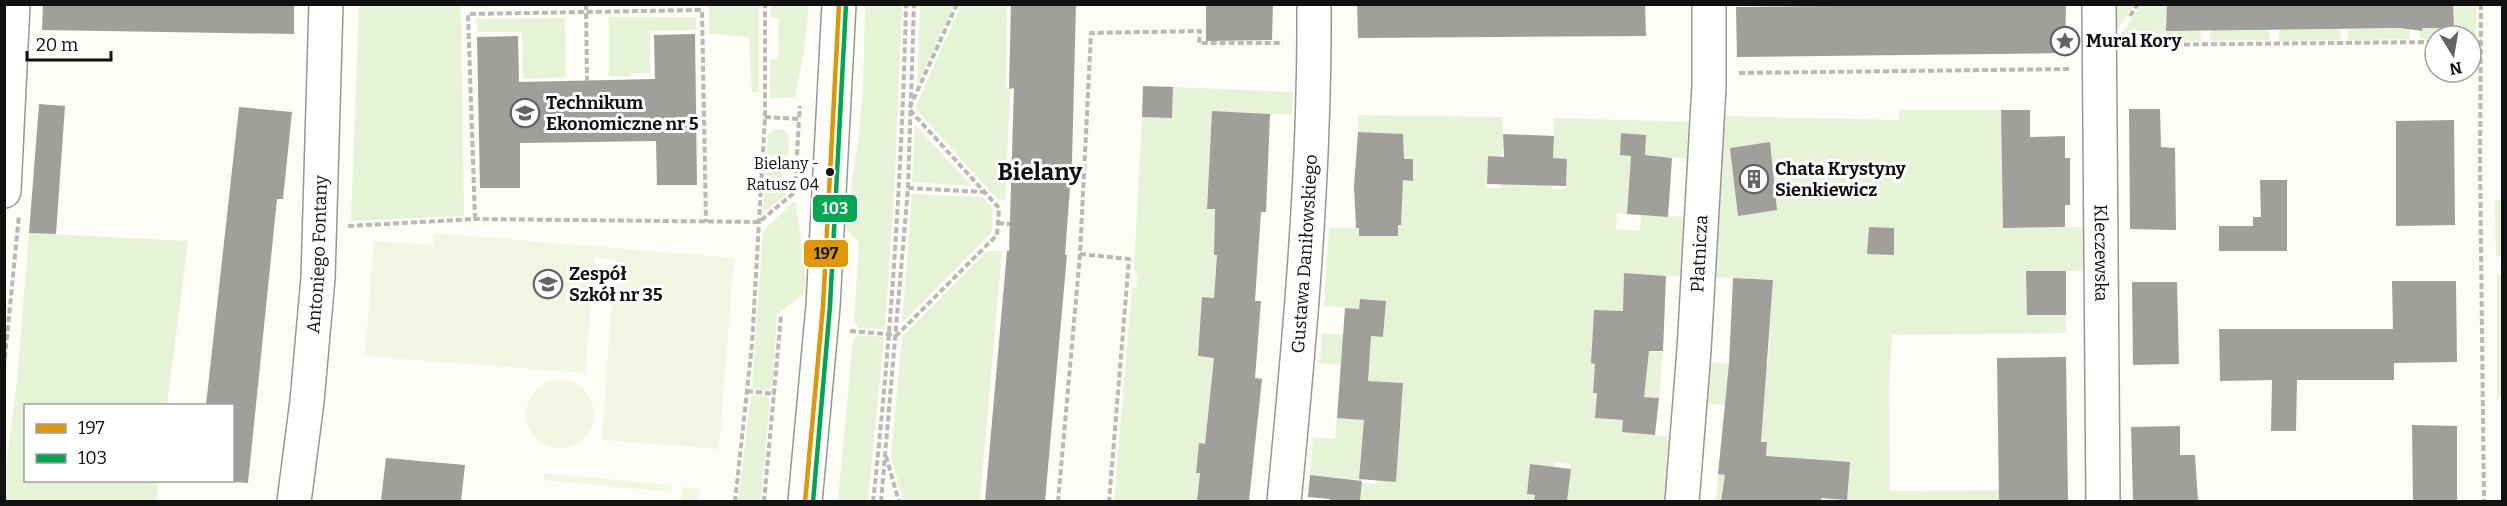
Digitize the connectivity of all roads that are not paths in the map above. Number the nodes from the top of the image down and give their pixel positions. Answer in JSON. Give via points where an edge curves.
{"nodes":[{"id":1,"x":13,"y":4,"type":"edge"},
{"id":2,"x":327,"y":4,"type":"edge"},
{"id":3,"x":838,"y":4,"type":"edge"},
{"id":4,"x":1314,"y":4,"type":"edge"},
{"id":5,"x":1709,"y":4,"type":"edge"},
{"id":6,"x":2099,"y":4,"type":"edge"},
{"id":7,"x":4,"y":191,"type":"edge"},
{"id":8,"x":294,"y":501,"type":"edge"},
{"id":9,"x":805,"y":501,"type":"edge"},
{"id":10,"x":1284,"y":501,"type":"edge"},
{"id":11,"x":1682,"y":501,"type":"edge"},
{"id":12,"x":2103,"y":501,"type":"edge"}],
"edges":[{"from":1,"to":7,"type":"street"},
{"from":2,"to":8,"type":"street","name":"Antoniego Fontany","via":[[318,278]]},
{"from":3,"to":9,"type":"street","via":[[823,306]]},
{"from":4,"to":10,"type":"street","name":"Gustawa Daniłowskiego","via":[[1312,148],[1304,290]]},
{"from":5,"to":11,"type":"street","name":"Płatnicza","via":[[1709,86]]},
{"from":6,"to":12,"type":"street","name":"Kleczewska"}]}
